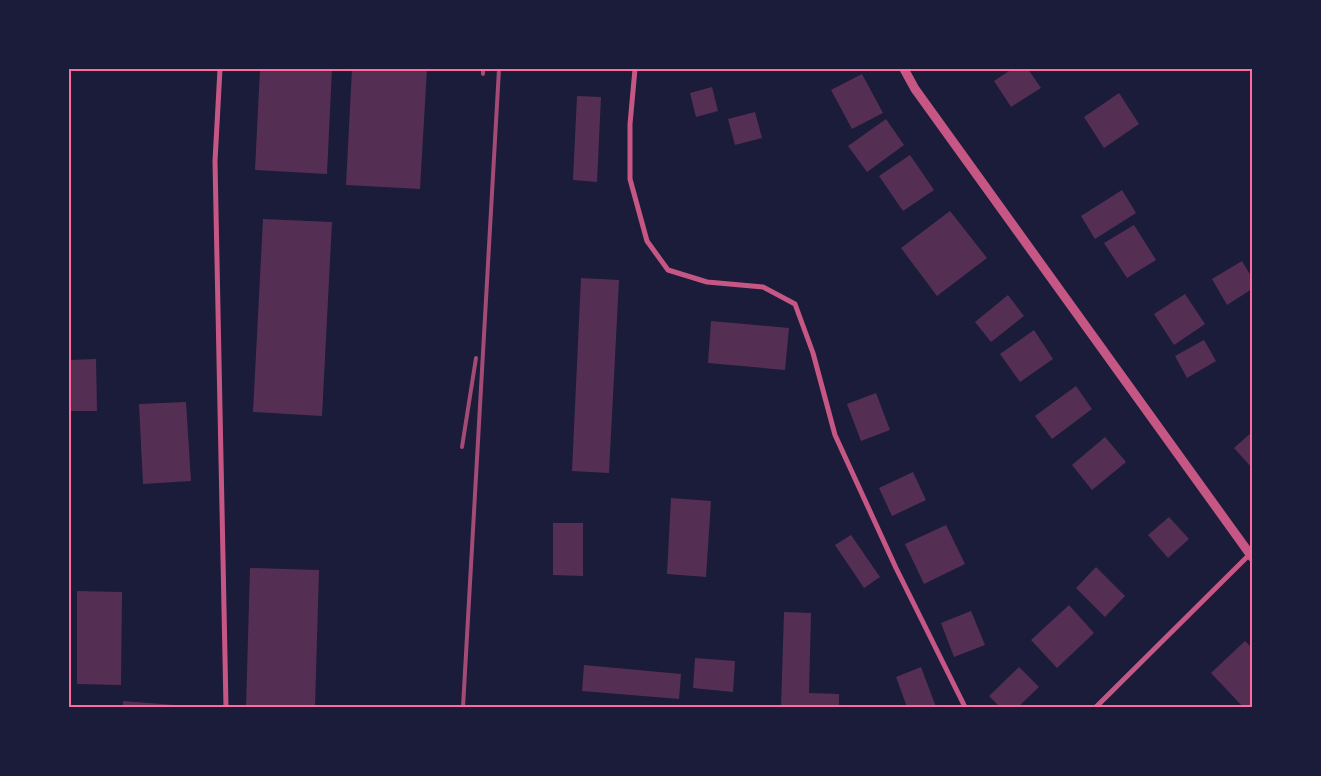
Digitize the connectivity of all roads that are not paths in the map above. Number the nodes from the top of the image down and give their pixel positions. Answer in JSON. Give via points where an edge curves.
{"nodes":[{"id":1,"x":220,"y":69,"type":"edge"},
{"id":2,"x":635,"y":69,"type":"edge"},
{"id":3,"x":904,"y":69,"type":"edge"},
{"id":4,"x":1252,"y":554,"type":"edge"},
{"id":5,"x":226,"y":707,"type":"edge"},
{"id":6,"x":965,"y":707,"type":"edge"},
{"id":7,"x":1096,"y":707,"type":"edge"}],
"edges":[{"from":1,"to":5,"type":"street","via":[[216,162]]},
{"from":2,"to":6,"type":"street","via":[[630,179],[647,241],[668,270],[708,282],[763,287],[795,304],[813,353],[835,435]]},
{"from":3,"to":4,"type":"street","via":[[915,89]]},
{"from":4,"to":7,"type":"street"}]}
